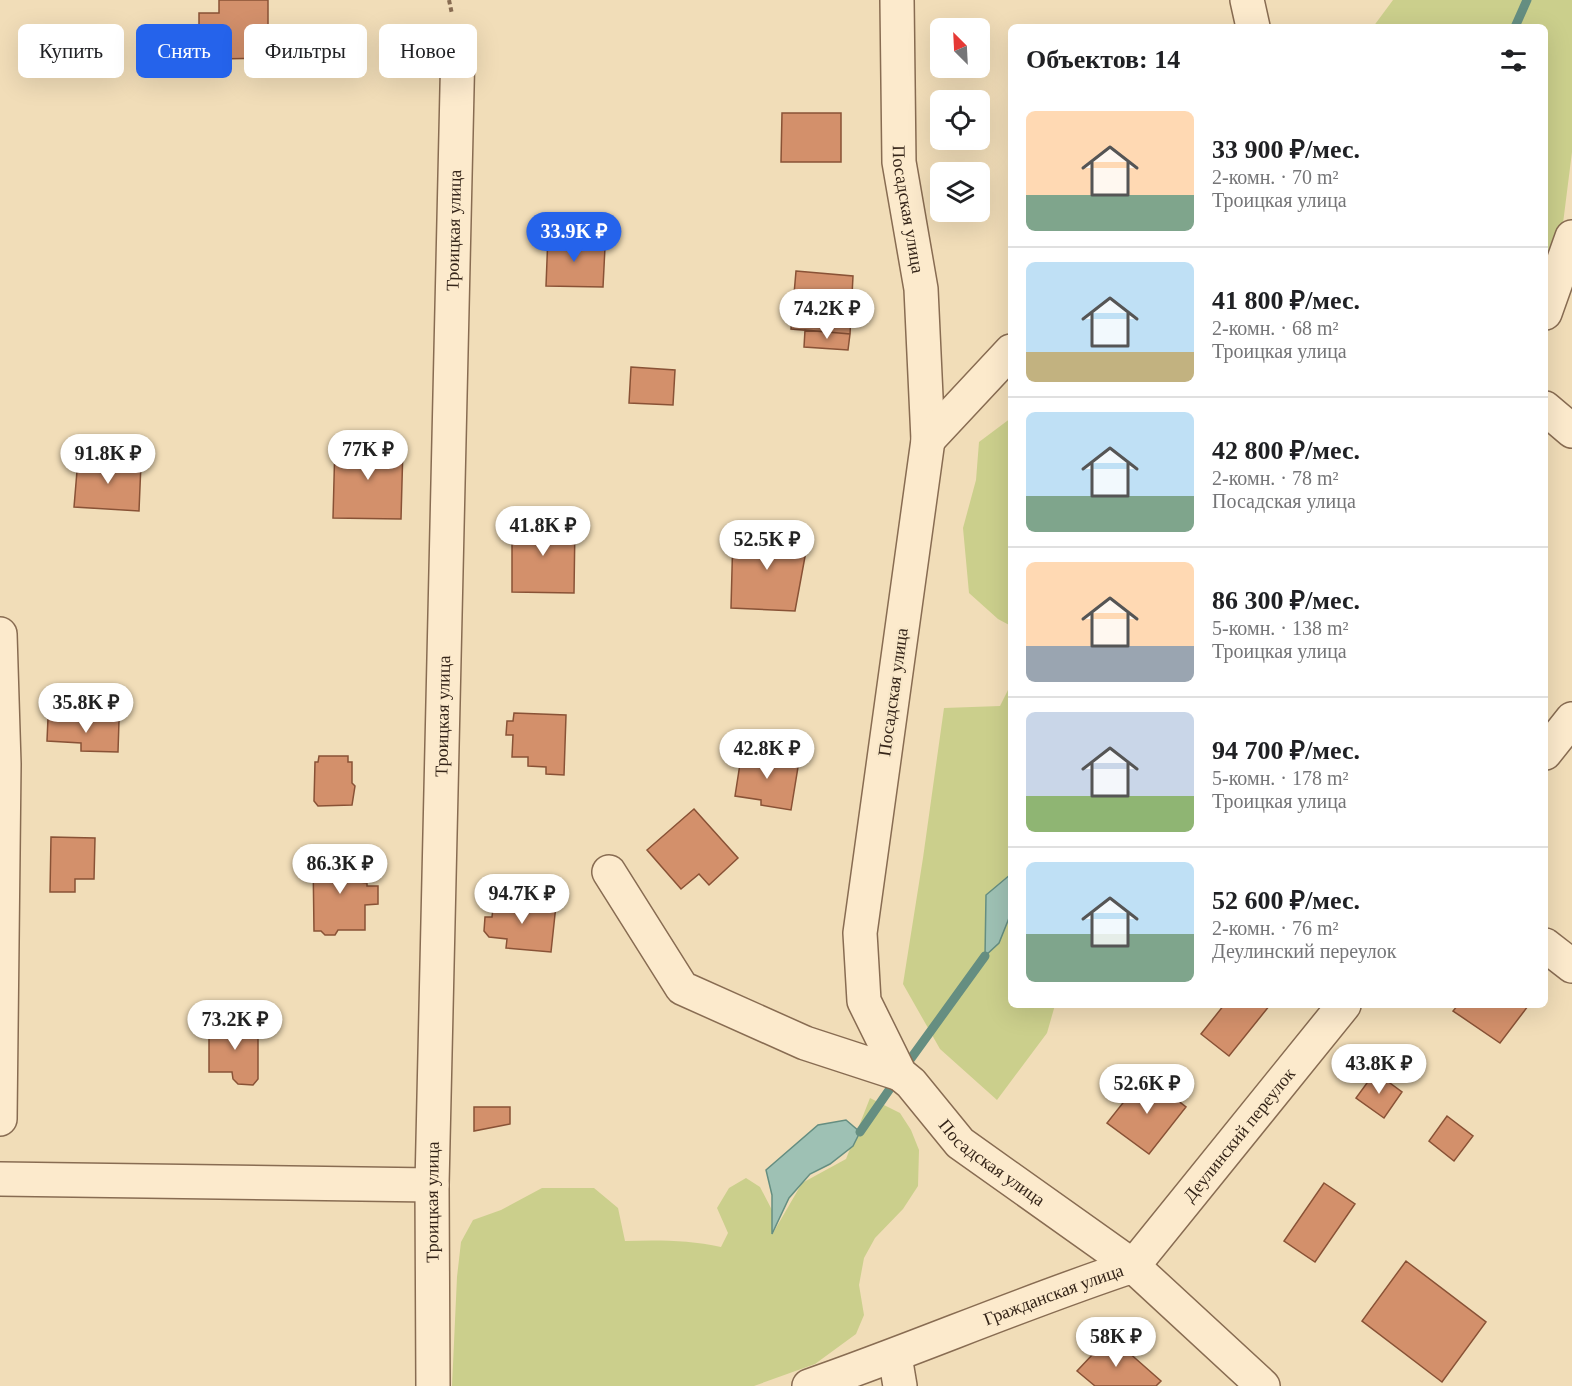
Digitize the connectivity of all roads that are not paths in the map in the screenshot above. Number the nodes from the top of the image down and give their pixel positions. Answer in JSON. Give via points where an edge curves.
{"nodes":[{"id":1,"x":897,"y":0,"type":"edge"},
{"id":2,"x":1247,"y":0,"type":"edge"},
{"id":3,"x":1252,"y":24,"type":"edge"},
{"id":4,"x":457,"y":78,"type":"edge"},
{"id":5,"x":1572,"y":237,"type":"edge"},
{"id":6,"x":1548,"y":305,"type":"edge"},
{"id":7,"x":1008,"y":354,"type":"edge"},
{"id":8,"x":1548,"y":411,"type":"edge"},
{"id":9,"x":1572,"y":431,"type":"edge"},
{"id":10,"x":928,"y":440,"type":"junction"},
{"id":11,"x":0,"y":634,"type":"edge"},
{"id":12,"x":1572,"y":719,"type":"edge"},
{"id":13,"x":1548,"y":749,"type":"edge"},
{"id":14,"x":609,"y":872,"type":"dead end"},
{"id":15,"x":1548,"y":947,"type":"edge"},
{"id":16,"x":1572,"y":966,"type":"edge"},
{"id":17,"x":1342,"y":1008,"type":"edge"},
{"id":18,"x":900,"y":1074,"type":"junction"},
{"id":19,"x":0,"y":1119,"type":"edge"},
{"id":20,"x":0,"y":1179,"type":"edge"},
{"id":21,"x":432,"y":1185,"type":"junction"},
{"id":22,"x":1133,"y":1266,"type":"junction"},
{"id":23,"x":898,"y":1371,"type":"edge"},
{"id":24,"x":433,"y":1386,"type":"edge"},
{"id":25,"x":809,"y":1386,"type":"edge"},
{"id":26,"x":1263,"y":1386,"type":"edge"}],
"edges":[{"from":1,"to":10,"type":"street","name":"Посадская улица","via":[[898,162],[921,289]]},
{"from":2,"to":3,"type":"street"},
{"from":4,"to":21,"type":"street","name":"Троицкая улица"},
{"from":5,"to":6,"type":"street"},
{"from":7,"to":10,"type":"street"},
{"from":8,"to":9,"type":"street"},
{"from":10,"to":18,"type":"street","name":"Посадская улица","via":[[860,933],[864,1001]]},
{"from":11,"to":19,"type":"street","via":[[4,764]]},
{"from":12,"to":13,"type":"street"},
{"from":14,"to":18,"type":"street","via":[[682,988],[805,1043]]},
{"from":15,"to":16,"type":"street"},
{"from":17,"to":22,"type":"street","name":"Деулинский переулок"},
{"from":18,"to":22,"type":"street","name":"Посадская улица","via":[[960,1143]]},
{"from":20,"to":21,"type":"street"},
{"from":21,"to":24,"type":"street","name":"Троицкая улица"},
{"from":22,"to":23,"type":"street","name":"Гражданская улица","via":[[1067,1288]]},
{"from":22,"to":26,"type":"street","name":"Гражданская улица"},
{"from":23,"to":25,"type":"street","name":"Гражданская улица"}]}
